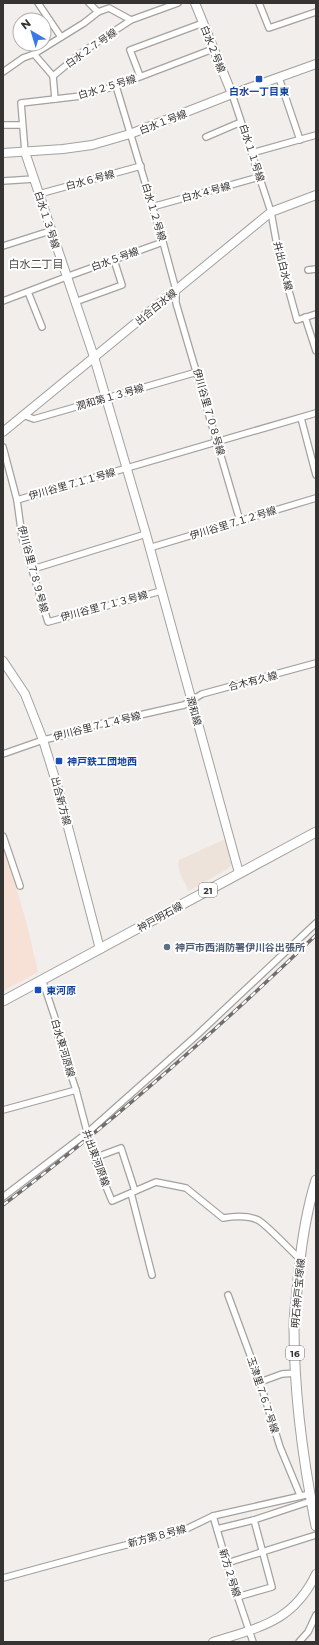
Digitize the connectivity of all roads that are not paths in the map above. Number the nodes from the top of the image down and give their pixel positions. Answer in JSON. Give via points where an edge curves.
{"nodes":[{"id":1,"x":38,"y":3,"type":"edge"},
{"id":2,"x":89,"y":3,"type":"edge"},
{"id":3,"x":176,"y":3,"type":"edge"},
{"id":4,"x":195,"y":3,"type":"edge"},
{"id":5,"x":259,"y":3,"type":"edge"},
{"id":6,"x":109,"y":5,"type":"edge"},
{"id":7,"x":98,"y":12,"type":"junction"},
{"id":8,"x":316,"y":12,"type":"edge"},
{"id":9,"x":131,"y":20,"type":"junction"},
{"id":10,"x":203,"y":23,"type":"junction"},
{"id":11,"x":61,"y":37,"type":"junction"},
{"id":12,"x":213,"y":49,"type":"junction"},
{"id":13,"x":34,"y":54,"type":"junction"},
{"id":14,"x":316,"y":64,"type":"edge"},
{"id":15,"x":3,"y":72,"type":"edge"},
{"id":16,"x":53,"y":76,"type":"junction"},
{"id":17,"x":140,"y":76,"type":"junction"},
{"id":18,"x":279,"y":78,"type":"junction"},
{"id":19,"x":116,"y":86,"type":"junction"},
{"id":20,"x":232,"y":94,"type":"junction"},
{"id":21,"x":55,"y":99,"type":"junction"},
{"id":22,"x":241,"y":122,"type":"junction"},
{"id":23,"x":3,"y":125,"type":"edge"},
{"id":24,"x":22,"y":125,"type":"junction"},
{"id":25,"x":130,"y":134,"type":"junction"},
{"id":26,"x":316,"y":135,"type":"edge"},
{"id":27,"x":206,"y":137,"type":"dead end"},
{"id":28,"x":300,"y":140,"type":"junction"},
{"id":29,"x":25,"y":152,"type":"junction"},
{"id":30,"x":252,"y":153,"type":"junction"},
{"id":31,"x":3,"y":154,"type":"edge"},
{"id":32,"x":141,"y":166,"type":"junction"},
{"id":33,"x":259,"y":177,"type":"junction"},
{"id":34,"x":34,"y":179,"type":"junction"},
{"id":35,"x":3,"y":181,"type":"edge"},
{"id":36,"x":39,"y":194,"type":"junction"},
{"id":37,"x":316,"y":195,"type":"edge"},
{"id":38,"x":152,"y":207,"type":"junction"},
{"id":39,"x":271,"y":212,"type":"junction"},
{"id":40,"x":50,"y":231,"type":"junction"},
{"id":41,"x":163,"y":242,"type":"junction"},
{"id":42,"x":3,"y":246,"type":"edge"},
{"id":43,"x":114,"y":260,"type":"junction"},
{"id":44,"x":316,"y":269,"type":"edge"},
{"id":45,"x":308,"y":270,"type":"dead end"},
{"id":46,"x":66,"y":277,"type":"junction"},
{"id":47,"x":176,"y":290,"type":"junction"},
{"id":48,"x":28,"y":292,"type":"junction"},
{"id":49,"x":3,"y":301,"type":"edge"},
{"id":50,"x":75,"y":302,"type":"junction"},
{"id":51,"x":176,"y":303,"type":"joint"},
{"id":52,"x":316,"y":314,"type":"edge"},
{"id":53,"x":305,"y":317,"type":"junction"},
{"id":54,"x":42,"y":327,"type":"dead end"},
{"id":55,"x":316,"y":351,"type":"edge"},
{"id":56,"x":94,"y":357,"type":"junction"},
{"id":57,"x":197,"y":372,"type":"junction"},
{"id":58,"x":106,"y":399,"type":"junction"},
{"id":59,"x":316,"y":413,"type":"edge"},
{"id":60,"x":23,"y":415,"type":"junction"},
{"id":61,"x":301,"y":418,"type":"junction"},
{"id":62,"x":3,"y":432,"type":"edge"},
{"id":63,"x":217,"y":442,"type":"junction"},
{"id":64,"x":3,"y":446,"type":"edge"},
{"id":65,"x":126,"y":468,"type":"junction"},
{"id":66,"x":316,"y":475,"type":"edge"},
{"id":67,"x":316,"y":498,"type":"edge"},
{"id":68,"x":17,"y":500,"type":"junction"},
{"id":69,"x":240,"y":521,"type":"junction"},
{"id":70,"x":146,"y":534,"type":"junction"},
{"id":71,"x":149,"y":548,"type":"junction"},
{"id":72,"x":33,"y":569,"type":"junction"},
{"id":73,"x":160,"y":591,"type":"junction"},
{"id":74,"x":48,"y":622,"type":"joint"},
{"id":75,"x":3,"y":661,"type":"edge"},
{"id":76,"x":316,"y":664,"type":"edge"},
{"id":77,"x":191,"y":700,"type":"junction"},
{"id":78,"x":43,"y":740,"type":"junction"},
{"id":79,"x":3,"y":754,"type":"edge"},
{"id":80,"x":316,"y":832,"type":"edge"},
{"id":81,"x":3,"y":836,"type":"edge"},
{"id":82,"x":238,"y":873,"type":"junction"},
{"id":83,"x":20,"y":886,"type":"dead end"},
{"id":84,"x":316,"y":923,"type":"edge"},
{"id":85,"x":100,"y":949,"type":"junction"},
{"id":86,"x":42,"y":980,"type":"junction"},
{"id":87,"x":3,"y":1001,"type":"edge"},
{"id":88,"x":76,"y":1090,"type":"junction"},
{"id":89,"x":3,"y":1110,"type":"edge"},
{"id":90,"x":86,"y":1133,"type":"junction"},
{"id":91,"x":94,"y":1158,"type":"junction"},
{"id":92,"x":316,"y":1180,"type":"edge"},
{"id":93,"x":133,"y":1192,"type":"junction"},
{"id":94,"x":3,"y":1197,"type":"edge"},
{"id":95,"x":300,"y":1259,"type":"junction"},
{"id":96,"x":152,"y":1276,"type":"dead end"},
{"id":97,"x":228,"y":1295,"type":"dead end"},
{"id":98,"x":296,"y":1373,"type":"junction"},
{"id":99,"x":260,"y":1382,"type":"junction"},
{"id":100,"x":300,"y":1495,"type":"junction"},
{"id":101,"x":310,"y":1498,"type":"junction"},
{"id":102,"x":213,"y":1516,"type":"junction"},
{"id":103,"x":254,"y":1520,"type":"junction"},
{"id":104,"x":316,"y":1526,"type":"edge"},
{"id":105,"x":217,"y":1529,"type":"junction"},
{"id":106,"x":316,"y":1535,"type":"edge"},
{"id":107,"x":263,"y":1552,"type":"junction"},
{"id":108,"x":227,"y":1563,"type":"junction"},
{"id":109,"x":316,"y":1574,"type":"edge"},
{"id":110,"x":3,"y":1578,"type":"edge"},
{"id":111,"x":237,"y":1597,"type":"junction"},
{"id":112,"x":316,"y":1614,"type":"edge"},
{"id":113,"x":249,"y":1630,"type":"junction"},
{"id":114,"x":213,"y":1642,"type":"edge"},
{"id":115,"x":253,"y":1642,"type":"edge"},
{"id":116,"x":299,"y":1642,"type":"edge"}],
"edges":[{"from":1,"to":11,"type":"street"},
{"from":2,"to":7,"type":"street"},
{"from":3,"to":9,"type":"street","name":"白水２７号線"},
{"from":4,"to":10,"type":"street","name":"白水２号線"},
{"from":5,"to":8,"type":"street","via":[[269,28]]},
{"from":6,"to":7,"type":"street"},
{"from":6,"to":9,"type":"street"},
{"from":7,"to":11,"type":"street"},
{"from":9,"to":16,"type":"street","name":"白水２７号線","via":[[81,53]]},
{"from":10,"to":12,"type":"street","name":"白水２号線"},
{"from":10,"to":17,"type":"street","via":[[130,50]]},
{"from":11,"to":13,"type":"street"},
{"from":12,"to":17,"type":"street","name":"白水２５号線"},
{"from":12,"to":20,"type":"street","name":"白水２号線"},
{"from":13,"to":15,"type":"street","via":[[23,58]]},
{"from":13,"to":16,"type":"street"},
{"from":14,"to":18,"type":"street","name":"白水１号線"},
{"from":16,"to":21,"type":"street"},
{"from":17,"to":19,"type":"street","name":"白水２５号線"},
{"from":18,"to":20,"type":"street","name":"白水１号線"},
{"from":18,"to":28,"type":"street"},
{"from":19,"to":21,"type":"street","name":"白水２５号線","via":[[81,96]]},
{"from":19,"to":25,"type":"street","name":"白水１２号線"},
{"from":20,"to":22,"type":"street","name":"白水１１号線"},
{"from":20,"to":25,"type":"street","name":"白水１号線"},
{"from":21,"to":24,"type":"street","name":"白水２５号線","via":[[21,103]]},
{"from":22,"to":27,"type":"street"},
{"from":22,"to":30,"type":"street","name":"白水１１号線"},
{"from":23,"to":24,"type":"street"},
{"from":24,"to":29,"type":"street","name":"白水２５号線"},
{"from":25,"to":29,"type":"street","name":"白水１号線","via":[[92,145]]},
{"from":25,"to":32,"type":"street","name":"白水１２号線"},
{"from":26,"to":28,"type":"street"},
{"from":28,"to":30,"type":"street"},
{"from":29,"to":31,"type":"street","name":"白水１号線"},
{"from":29,"to":34,"type":"street","name":"白水１３号線"},
{"from":30,"to":33,"type":"street","name":"白水１１号線"},
{"from":32,"to":36,"type":"street","name":"白水６号線"},
{"from":32,"to":38,"type":"street","name":"白水１２号線"},
{"from":33,"to":38,"type":"street","name":"白水４号線"},
{"from":33,"to":39,"type":"street","name":"白水１１号線"},
{"from":34,"to":35,"type":"street"},
{"from":34,"to":36,"type":"street","name":"白水１３号線"},
{"from":36,"to":40,"type":"street","name":"白水１３号線"},
{"from":37,"to":39,"type":"street","name":"出合白水線"},
{"from":38,"to":41,"type":"street","name":"白水１２号線"},
{"from":39,"to":47,"type":"street","name":"出合白水線"},
{"from":39,"to":53,"type":"street","name":"井出白水線","via":[[278,251],[297,320]]},
{"from":40,"to":42,"type":"street"},
{"from":40,"to":46,"type":"street","name":"白水１３号線"},
{"from":41,"to":43,"type":"street","name":"白水５号線"},
{"from":41,"to":47,"type":"street","name":"白水１２号線"},
{"from":43,"to":46,"type":"street","name":"白水５号線"},
{"from":43,"to":50,"type":"street","via":[[122,285]]},
{"from":44,"to":45,"type":"street"},
{"from":46,"to":48,"type":"street","name":"白水５号線"},
{"from":46,"to":50,"type":"street","name":"白水１３号線"},
{"from":47,"to":51,"type":"street","name":"白水１２号線"},
{"from":47,"to":56,"type":"street","name":"出合白水線"},
{"from":48,"to":49,"type":"street","name":"白水５号線"},
{"from":48,"to":54,"type":"street"},
{"from":50,"to":56,"type":"street","name":"白水１３号線"},
{"from":51,"to":57,"type":"street","name":"伊川谷里７０８号線"},
{"from":52,"to":53,"type":"street"},
{"from":53,"to":55,"type":"street"},
{"from":56,"to":58,"type":"street","name":"白水１３号線"},
{"from":56,"to":60,"type":"street","name":"出合白水線"},
{"from":57,"to":58,"type":"street","name":"潤和第１３号線"},
{"from":57,"to":63,"type":"street","name":"伊川谷里７０８号線"},
{"from":58,"to":60,"type":"street","name":"潤和第１３号線","via":[[34,419]]},
{"from":58,"to":65,"type":"street","name":"白水１３号線"},
{"from":59,"to":61,"type":"street","name":"伊川谷里７１１号線"},
{"from":60,"to":62,"type":"street","name":"出合白水線"},
{"from":61,"to":63,"type":"street","name":"伊川谷里７１１号線"},
{"from":61,"to":66,"type":"street"},
{"from":63,"to":65,"type":"street","name":"伊川谷里７１１号線"},
{"from":63,"to":69,"type":"street","name":"伊川谷里７０８号線"},
{"from":64,"to":68,"type":"street","name":"伊川谷里７８９号線"},
{"from":65,"to":68,"type":"street","name":"伊川谷里７１１号線"},
{"from":65,"to":70,"type":"street","name":"潤和線"},
{"from":67,"to":69,"type":"street","name":"伊川谷里７１２号線"},
{"from":68,"to":72,"type":"street","name":"伊川谷里７８９号線","via":[[22,537]]},
{"from":69,"to":71,"type":"street","name":"伊川谷里７１２号線"},
{"from":70,"to":71,"type":"street","name":"潤和線"},
{"from":70,"to":72,"type":"street"},
{"from":71,"to":73,"type":"street","name":"潤和線"},
{"from":72,"to":74,"type":"street","name":"伊川谷里７８９号線"},
{"from":73,"to":74,"type":"street","name":"伊川谷里７１３号線"},
{"from":73,"to":77,"type":"street","name":"潤和線"},
{"from":75,"to":78,"type":"street","name":"出合新方線","via":[[25,694]]},
{"from":76,"to":77,"type":"street","name":"合木有久線","via":[[202,694]]},
{"from":77,"to":78,"type":"street","name":"伊川谷里７１４号線","via":[[184,706],[91,726],[83,732]]},
{"from":77,"to":82,"type":"street","name":"潤和線"},
{"from":78,"to":79,"type":"street","name":"伊川谷里７１４号線"},
{"from":78,"to":85,"type":"street","name":"出合新方線"},
{"from":80,"to":82,"type":"main road","name":"神戸明石線","number":"21"},
{"from":81,"to":83,"type":"street"},
{"from":82,"to":85,"type":"main road","name":"神戸明石線","number":"21"},
{"from":84,"to":90,"type":"street","via":[[196,1036]]},
{"from":85,"to":86,"type":"main road","name":"神戸明石線","number":"21"},
{"from":86,"to":87,"type":"main road","name":"神戸明石線","number":"21"},
{"from":86,"to":88,"type":"street","name":"白水東河原線"},
{"from":88,"to":89,"type":"street","name":"白水東河原線"},
{"from":88,"to":90,"type":"street","name":"井出東河原線"},
{"from":90,"to":91,"type":"street","name":"井出東河原線"},
{"from":90,"to":94,"type":"street"},
{"from":91,"to":93,"type":"street","name":"井出東河原線","via":[[112,1200]]},
{"from":91,"to":93,"type":"street","via":[[121,1148]]},
{"from":92,"to":95,"type":"main road","name":"明石神戸宝塚線","number":"16","via":[[309,1203]]},
{"from":93,"to":95,"type":"street","name":"井出東河原線","via":[[156,1182],[186,1188],[224,1218],[242,1216],[259,1221]]},
{"from":93,"to":96,"type":"street"},
{"from":95,"to":98,"type":"main road","name":"明石神戸宝塚線","number":"16","via":[[294,1326]]},
{"from":97,"to":99,"type":"street","name":"玉津里７６７号線"},
{"from":98,"to":99,"type":"street","via":[[282,1374]]},
{"from":98,"to":101,"type":"main road","name":"明石神戸宝塚線","number":"16","via":[[296,1397]]},
{"from":99,"to":100,"type":"street","name":"玉津里７６７号線","via":[[280,1447]]},
{"from":100,"to":101,"type":"street","name":"新方第８号線"},
{"from":100,"to":102,"type":"street","name":"新方第８号線"},
{"from":101,"to":103,"type":"street"},
{"from":101,"to":104,"type":"main road","name":"明石神戸宝塚線","number":"16"},
{"from":102,"to":105,"type":"street","name":"新方２号線"},
{"from":102,"to":110,"type":"street","name":"新方第８号線","via":[[182,1530]]},
{"from":103,"to":105,"type":"street"},
{"from":103,"to":107,"type":"street"},
{"from":105,"to":108,"type":"street","name":"新方２号線"},
{"from":106,"to":107,"type":"street"},
{"from":107,"to":108,"type":"street"},
{"from":107,"to":111,"type":"street","via":[[272,1587]]},
{"from":108,"to":111,"type":"street","name":"新方２号線"},
{"from":109,"to":113,"type":"street","via":[[309,1588],[289,1611],[275,1620]]},
{"from":111,"to":113,"type":"street","name":"新方２号線"},
{"from":112,"to":116,"type":"street","via":[[308,1632]]},
{"from":113,"to":114,"type":"street"},
{"from":113,"to":115,"type":"street","name":"新方２号線"}]}
